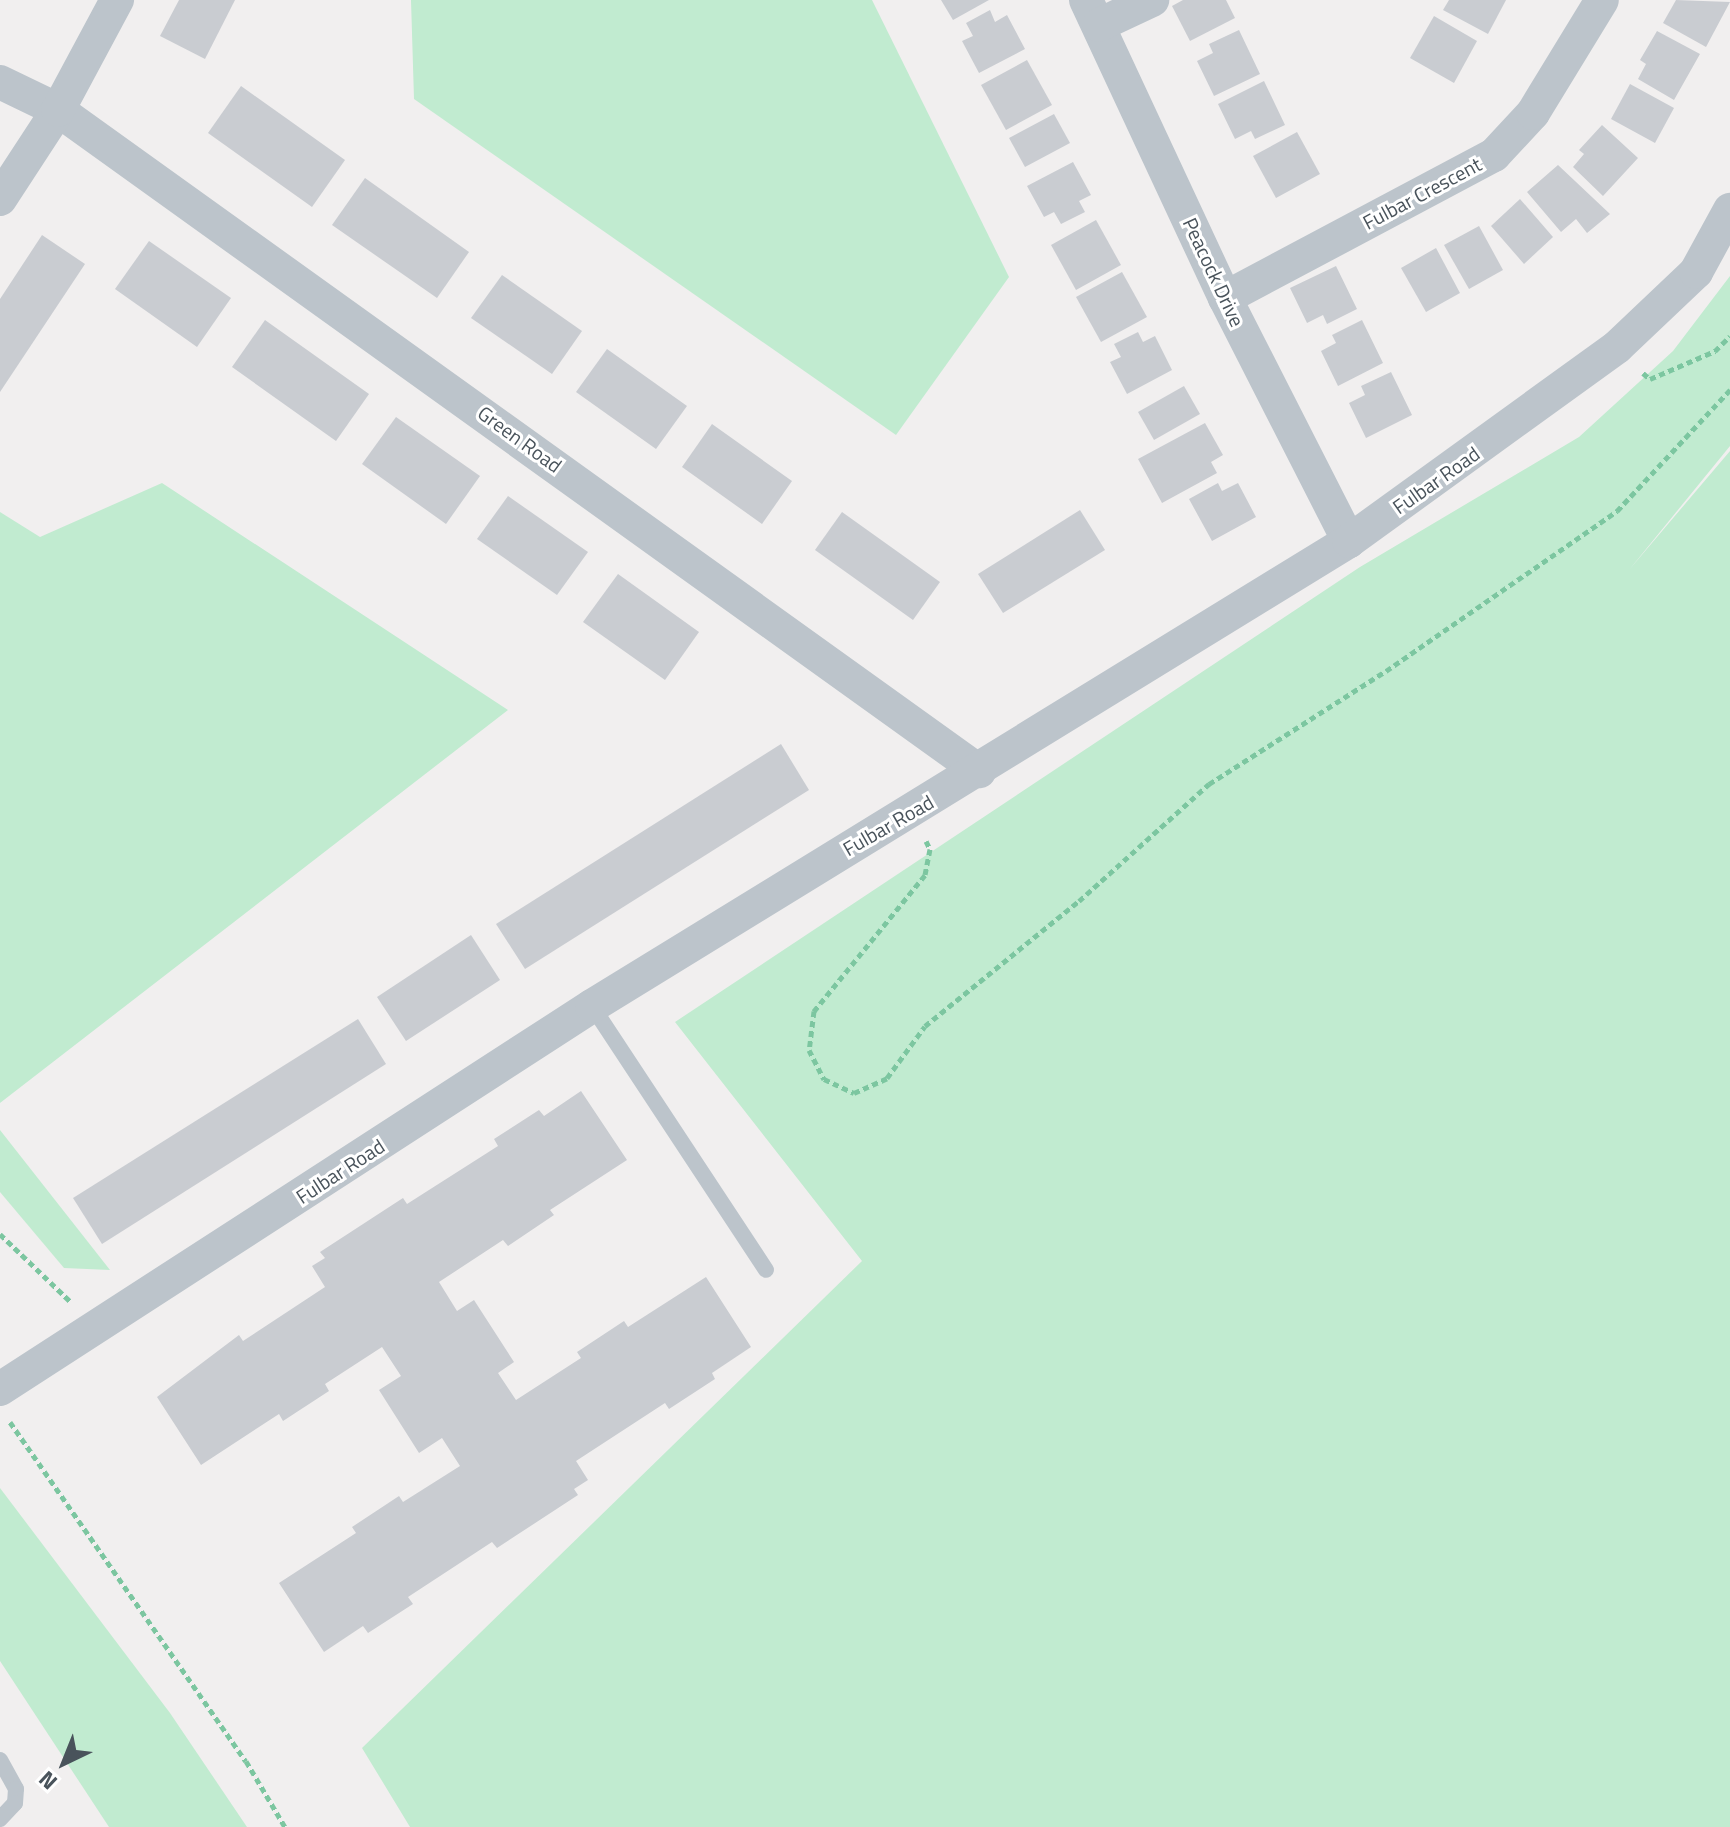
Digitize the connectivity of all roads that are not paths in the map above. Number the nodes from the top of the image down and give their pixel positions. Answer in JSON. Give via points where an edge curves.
{"nodes":[{"id":1,"x":117,"y":0,"type":"edge"},
{"id":2,"x":1152,"y":0,"type":"edge"},
{"id":3,"x":1602,"y":0,"type":"edge"},
{"id":4,"x":1093,"y":13,"type":"edge"},
{"id":5,"x":0,"y":82,"type":"edge"},
{"id":6,"x":58,"y":110,"type":"junction"},
{"id":7,"x":0,"y":199,"type":"edge"},
{"id":8,"x":1730,"y":210,"type":"edge"},
{"id":9,"x":1225,"y":298,"type":"junction"},
{"id":10,"x":1349,"y":541,"type":"junction"},
{"id":11,"x":979,"y":771,"type":"junction"},
{"id":12,"x":592,"y":1006,"type":"junction"},
{"id":13,"x":766,"y":1270,"type":"dead end"},
{"id":14,"x":0,"y":1389,"type":"edge"},
{"id":15,"x":0,"y":1760,"type":"edge"},
{"id":16,"x":0,"y":1819,"type":"edge"}],
"edges":[{"from":1,"to":6,"type":"street"},
{"from":2,"to":4,"type":"street"},
{"from":3,"to":9,"type":"street","name":"Fulbar Crescent","via":[[1563,69],[1494,155]]},
{"from":4,"to":9,"type":"street","name":"Peacock Drive"},
{"from":5,"to":6,"type":"street","name":"Green Road"},
{"from":6,"to":7,"type":"street"},
{"from":6,"to":11,"type":"street","name":"Green Road"},
{"from":8,"to":10,"type":"street","name":"Fulbar Road","via":[[1696,272],[1617,347]]},
{"from":9,"to":10,"type":"street","name":"Peacock Drive"},
{"from":10,"to":11,"type":"street","name":"Fulbar Road"},
{"from":11,"to":12,"type":"street","name":"Fulbar Road"},
{"from":12,"to":13,"type":"lane"},
{"from":12,"to":14,"type":"street","name":"Fulbar Road"},
{"from":15,"to":16,"type":"lane","via":[[16,1789],[15,1803]]}]}
